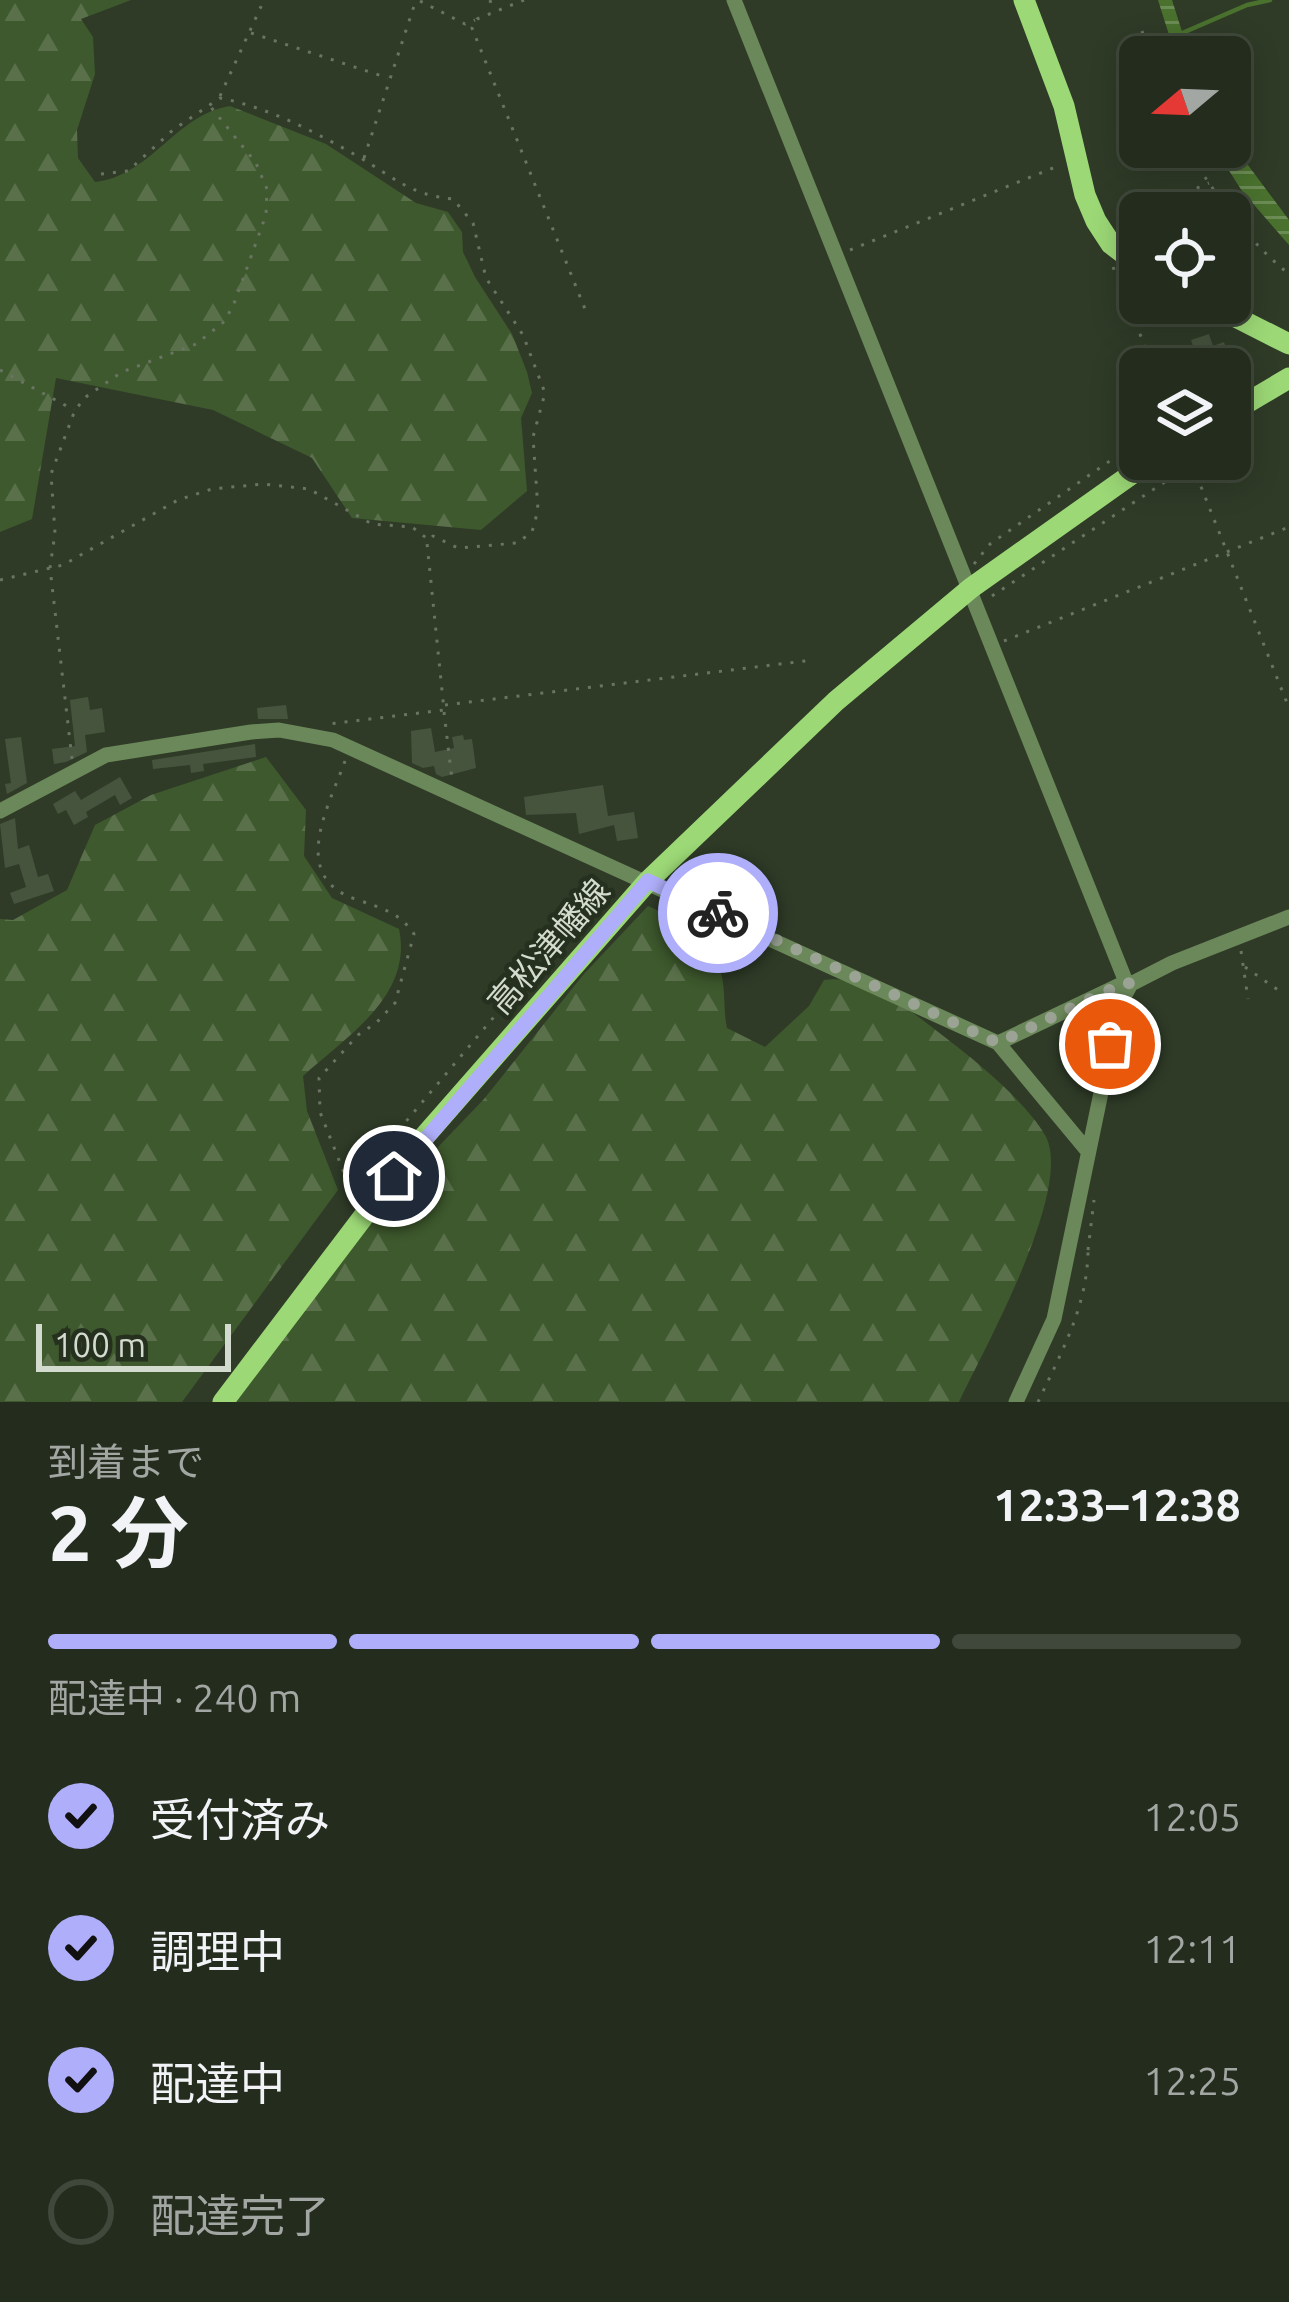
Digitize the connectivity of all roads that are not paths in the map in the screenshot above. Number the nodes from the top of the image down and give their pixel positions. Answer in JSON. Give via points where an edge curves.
{"nodes":[{"id":1,"x":734,"y":0,"type":"edge"},
{"id":2,"x":1024,"y":0,"type":"edge"},
{"id":3,"x":1119,"y":250,"type":"edge"},
{"id":4,"x":1249,"y":324,"type":"edge"},
{"id":5,"x":1289,"y":344,"type":"edge"},
{"id":6,"x":1289,"y":378,"type":"edge"},
{"id":7,"x":1251,"y":400,"type":"edge"},
{"id":8,"x":1123,"y":480,"type":"edge"},
{"id":9,"x":971,"y":588,"type":"junction"},
{"id":10,"x":0,"y":811,"type":"edge"},
{"id":11,"x":648,"y":881,"type":"junction"},
{"id":12,"x":1289,"y":917,"type":"edge"},
{"id":13,"x":1129,"y":983,"type":"junction"},
{"id":14,"x":998,"y":1043,"type":"junction"},
{"id":15,"x":1087,"y":1149,"type":"junction"},
{"id":16,"x":223,"y":1402,"type":"edge"},
{"id":17,"x":1016,"y":1402,"type":"edge"}],
"edges":[{"from":1,"to":9,"type":"street"},
{"from":2,"to":3,"type":"main road","via":[[1057,84],[1085,195]]},
{"from":4,"to":5,"type":"main road"},
{"from":6,"to":7,"type":"main road"},
{"from":8,"to":9,"type":"main road","name":"高松津幡線"},
{"from":9,"to":11,"type":"main road","name":"高松津幡線","via":[[836,701]]},
{"from":9,"to":13,"type":"street"},
{"from":10,"to":11,"type":"street","via":[[106,755],[280,730],[333,740]]},
{"from":11,"to":14,"type":"street"},
{"from":11,"to":16,"type":"main road","name":"高松津幡線","via":[[423,1138]]},
{"from":12,"to":13,"type":"street"},
{"from":13,"to":14,"type":"street"},
{"from":13,"to":15,"type":"street"},
{"from":14,"to":15,"type":"street"},
{"from":15,"to":17,"type":"street","via":[[1054,1319]]}]}
